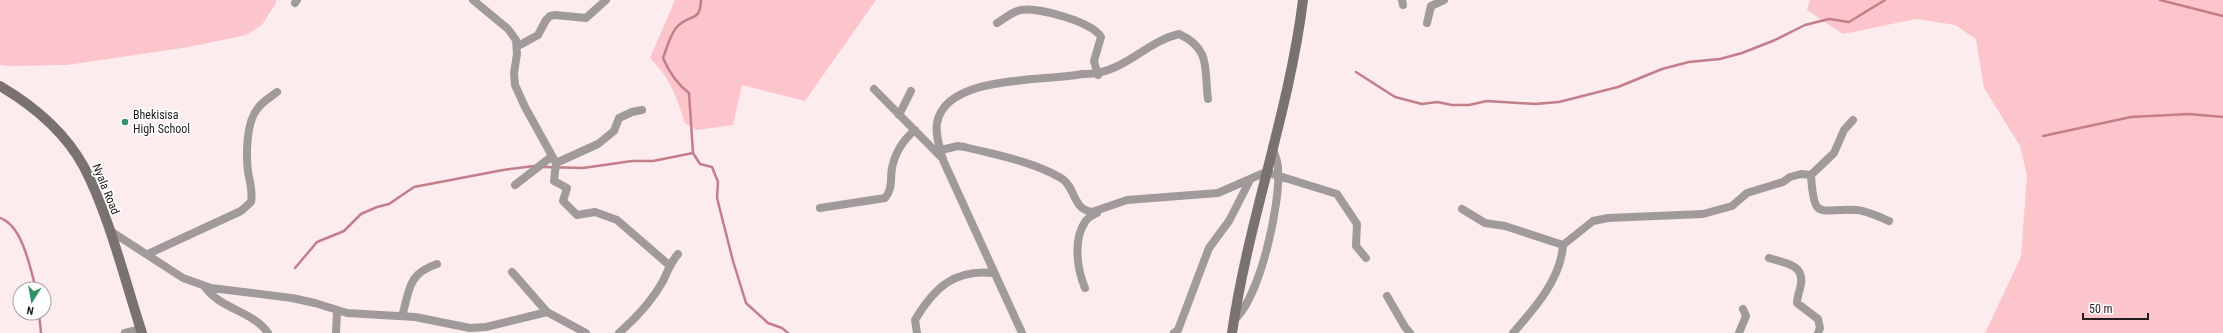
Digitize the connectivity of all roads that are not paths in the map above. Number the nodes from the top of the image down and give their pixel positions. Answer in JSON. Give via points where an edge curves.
{"nodes":[{"id":1,"x":473,"y":0,"type":"edge"},
{"id":2,"x":606,"y":0,"type":"edge"},
{"id":3,"x":1303,"y":0,"type":"edge"},
{"id":4,"x":1444,"y":0,"type":"edge"},
{"id":5,"x":997,"y":23,"type":"dead end"},
{"id":6,"x":1427,"y":23,"type":"dead end"},
{"id":7,"x":518,"y":46,"type":"junction"},
{"id":8,"x":1098,"y":75,"type":"junction"},
{"id":9,"x":0,"y":86,"type":"edge"},
{"id":10,"x":874,"y":89,"type":"dead end"},
{"id":11,"x":911,"y":91,"type":"dead end"},
{"id":12,"x":278,"y":92,"type":"dead end"},
{"id":13,"x":1208,"y":99,"type":"dead end"},
{"id":14,"x":642,"y":110,"type":"dead end"},
{"id":15,"x":899,"y":115,"type":"junction"},
{"id":16,"x":1853,"y":120,"type":"dead end"},
{"id":17,"x":915,"y":130,"type":"junction"},
{"id":18,"x":1272,"y":147,"type":"junction"},
{"id":19,"x":941,"y":150,"type":"junction"},
{"id":20,"x":943,"y":160,"type":"junction"},
{"id":21,"x":551,"y":161,"type":"junction"},
{"id":22,"x":1266,"y":172,"type":"junction"},
{"id":23,"x":1279,"y":175,"type":"junction"},
{"id":24,"x":1812,"y":176,"type":"junction"},
{"id":25,"x":1250,"y":180,"type":"junction"},
{"id":26,"x":516,"y":185,"type":"dead end"},
{"id":27,"x":820,"y":208,"type":"dead end"},
{"id":28,"x":1462,"y":209,"type":"dead end"},
{"id":29,"x":1101,"y":210,"type":"junction"},
{"id":30,"x":1890,"y":221,"type":"dead end"},
{"id":31,"x":109,"y":230,"type":"junction"},
{"id":32,"x":1563,"y":245,"type":"junction"},
{"id":33,"x":148,"y":254,"type":"junction"},
{"id":34,"x":678,"y":254,"type":"dead end"},
{"id":35,"x":1366,"y":258,"type":"dead end"},
{"id":36,"x":1769,"y":258,"type":"dead end"},
{"id":37,"x":436,"y":264,"type":"dead end"},
{"id":38,"x":669,"y":265,"type":"junction"},
{"id":39,"x":512,"y":272,"type":"dead end"},
{"id":40,"x":994,"y":273,"type":"junction"},
{"id":41,"x":205,"y":287,"type":"junction"},
{"id":42,"x":1085,"y":288,"type":"dead end"},
{"id":43,"x":1387,"y":296,"type":"dead end"},
{"id":44,"x":1743,"y":309,"type":"dead end"},
{"id":45,"x":337,"y":311,"type":"junction"},
{"id":46,"x":547,"y":312,"type":"junction"},
{"id":47,"x":402,"y":316,"type":"junction"},
{"id":48,"x":1233,"y":321,"type":"junction"},
{"id":49,"x":142,"y":331,"type":"edge"},
{"id":50,"x":124,"y":333,"type":"edge"},
{"id":51,"x":268,"y":333,"type":"edge"},
{"id":52,"x":336,"y":333,"type":"edge"},
{"id":53,"x":586,"y":333,"type":"edge"},
{"id":54,"x":619,"y":333,"type":"edge"},
{"id":55,"x":917,"y":333,"type":"edge"},
{"id":56,"x":1022,"y":333,"type":"edge"},
{"id":57,"x":1174,"y":333,"type":"edge"},
{"id":58,"x":1232,"y":333,"type":"edge"},
{"id":59,"x":1410,"y":333,"type":"edge"},
{"id":60,"x":1513,"y":333,"type":"edge"},
{"id":61,"x":1739,"y":333,"type":"edge"},
{"id":62,"x":1818,"y":333,"type":"edge"}],
"edges":[{"from":1,"to":7,"type":"street","via":[[508,29]]},
{"from":2,"to":7,"type":"street","via":[[586,18],[550,16],[534,38]]},
{"from":3,"to":18,"type":"main road"},
{"from":4,"to":6,"type":"street","via":[[1431,6]]},
{"from":5,"to":8,"type":"street","via":[[1021,10],[1039,11],[1089,25],[1098,31],[1101,37],[1094,61]]},
{"from":7,"to":21,"type":"street","via":[[515,85]]},
{"from":8,"to":13,"type":"street","via":[[1179,34],[1192,43],[1206,60]]},
{"from":8,"to":19,"type":"street","via":[[1082,74],[983,87],[958,95],[939,115],[937,135]]},
{"from":9,"to":31,"type":"main road","name":"Nyala Road","via":[[40,113],[73,150],[84,166]]},
{"from":10,"to":15,"type":"street"},
{"from":11,"to":15,"type":"street"},
{"from":12,"to":33,"type":"street","via":[[258,107],[250,128],[247,161],[251,202],[241,211]]},
{"from":14,"to":21,"type":"street","via":[[619,118],[614,131],[598,144]]},
{"from":15,"to":17,"type":"street"},
{"from":16,"to":24,"type":"street","via":[[1844,130],[1834,153]]},
{"from":17,"to":20,"type":"street"},
{"from":17,"to":27,"type":"street","via":[[902,144],[892,168],[889,194],[885,198]]},
{"from":18,"to":22,"type":"main road"},
{"from":18,"to":23,"type":"street"},
{"from":19,"to":20,"type":"street"},
{"from":19,"to":29,"type":"street","via":[[958,146],[1024,163],[1062,179],[1084,210]]},
{"from":20,"to":40,"type":"street"},
{"from":21,"to":26,"type":"street"},
{"from":21,"to":38,"type":"street","via":[[555,172],[554,181],[567,188],[563,201],[577,215],[595,212],[617,220]]},
{"from":22,"to":23,"type":"street"},
{"from":22,"to":25,"type":"street"},
{"from":22,"to":48,"type":"main road"},
{"from":23,"to":35,"type":"street","via":[[1330,191],[1340,197],[1355,219],[1358,227],[1356,246]]},
{"from":23,"to":48,"type":"street","via":[[1276,206],[1264,261],[1244,311]]},
{"from":24,"to":30,"type":"street","via":[[1812,198],[1816,206],[1822,210],[1859,210]]},
{"from":24,"to":32,"type":"street","via":[[1790,176],[1783,182],[1746,193],[1732,206],[1703,214],[1599,219]]},
{"from":25,"to":29,"type":"street","via":[[1218,193],[1127,200]]},
{"from":25,"to":57,"type":"street","via":[[1229,221],[1209,248],[1178,330]]},
{"from":28,"to":32,"type":"street","via":[[1485,223],[1505,226]]},
{"from":29,"to":42,"type":"street","via":[[1085,220],[1078,239],[1079,275]]},
{"from":31,"to":33,"type":"street"},
{"from":31,"to":49,"type":"main road","name":"Nyala Road"},
{"from":32,"to":60,"type":"street","via":[[1562,256],[1542,299]]},
{"from":33,"to":41,"type":"street","via":[[183,278]]},
{"from":34,"to":38,"type":"street"},
{"from":36,"to":62,"type":"street","via":[[1795,266],[1800,271],[1802,276],[1798,303],[1818,319]]},
{"from":37,"to":47,"type":"street","via":[[419,271],[414,277]]},
{"from":38,"to":54,"type":"street","via":[[654,295],[639,315]]},
{"from":39,"to":46,"type":"street"},
{"from":40,"to":55,"type":"street","via":[[968,272],[940,287],[915,320]]},
{"from":40,"to":56,"type":"street"},
{"from":41,"to":45,"type":"street","via":[[315,302]]},
{"from":41,"to":51,"type":"street","via":[[212,295],[255,321]]},
{"from":43,"to":59,"type":"street"},
{"from":44,"to":61,"type":"street","via":[[1746,316]]},
{"from":45,"to":47,"type":"street"},
{"from":45,"to":52,"type":"street"},
{"from":46,"to":47,"type":"street","via":[[486,327],[470,328]]},
{"from":46,"to":53,"type":"street"},
{"from":48,"to":58,"type":"main road"},
{"from":49,"to":50,"type":"street"}]}
